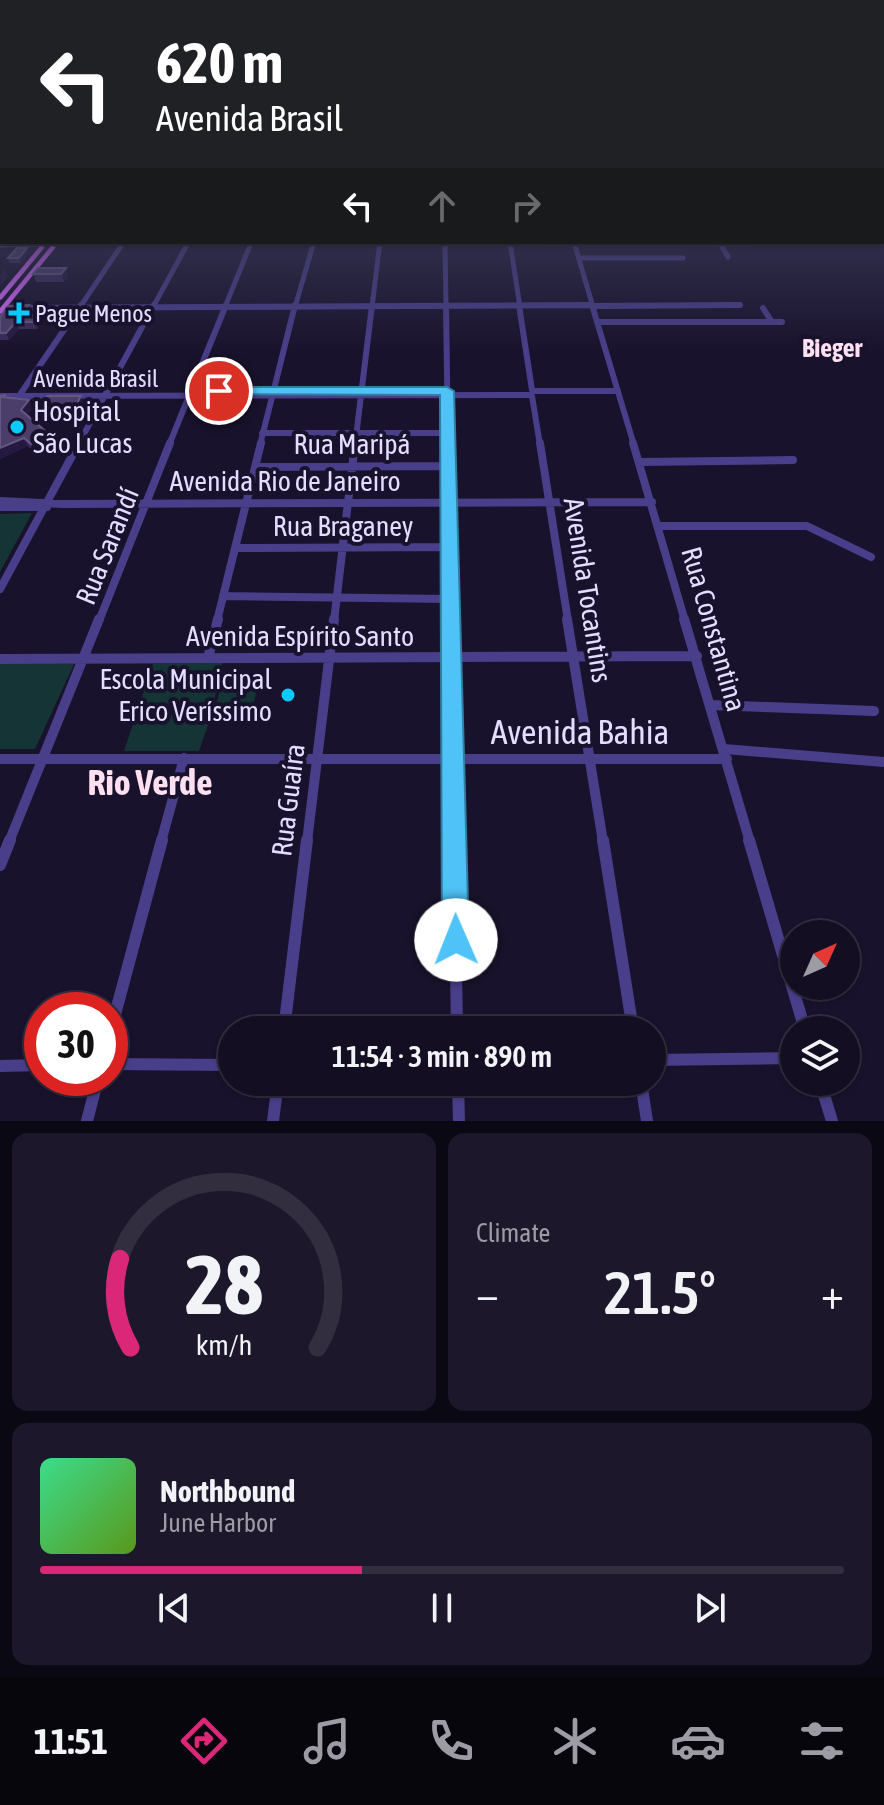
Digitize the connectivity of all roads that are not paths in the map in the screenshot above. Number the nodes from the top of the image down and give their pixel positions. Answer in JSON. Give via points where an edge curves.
{"nodes":[{"id":1,"x":46,"y":248,"type":"edge"},
{"id":2,"x":47,"y":248,"type":"edge"},
{"id":3,"x":119,"y":248,"type":"edge"},
{"id":4,"x":185,"y":248,"type":"edge"},
{"id":5,"x":249,"y":248,"type":"edge"},
{"id":6,"x":312,"y":248,"type":"edge"},
{"id":7,"x":379,"y":248,"type":"edge"},
{"id":8,"x":445,"y":248,"type":"edge"},
{"id":9,"x":511,"y":248,"type":"edge"},
{"id":10,"x":576,"y":248,"type":"edge"},
{"id":11,"x":723,"y":248,"type":"edge"},
{"id":12,"x":728,"y":257,"type":"dead end"},
{"id":13,"x":579,"y":258,"type":"junction"},
{"id":14,"x":683,"y":258,"type":"dead end"},
{"id":15,"x":0,"y":298,"type":"edge"},
{"id":16,"x":373,"y":304,"type":"junction"},
{"id":17,"x":518,"y":304,"type":"junction"},
{"id":18,"x":81,"y":305,"type":"junction"},
{"id":19,"x":152,"y":305,"type":"junction"},
{"id":20,"x":226,"y":305,"type":"junction"},
{"id":21,"x":295,"y":305,"type":"junction"},
{"id":22,"x":446,"y":305,"type":"junction"},
{"id":23,"x":592,"y":305,"type":"junction"},
{"id":24,"x":740,"y":305,"type":"dead end"},
{"id":25,"x":4,"y":308,"type":"edge"},
{"id":26,"x":692,"y":308,"type":"dead end"},
{"id":27,"x":763,"y":308,"type":"dead end"},
{"id":28,"x":625,"y":309,"type":"dead end"},
{"id":29,"x":657,"y":309,"type":"dead end"},
{"id":30,"x":730,"y":309,"type":"dead end"},
{"id":31,"x":597,"y":322,"type":"junction"},
{"id":32,"x":630,"y":322,"type":"junction"},
{"id":33,"x":663,"y":322,"type":"junction"},
{"id":34,"x":699,"y":322,"type":"junction"},
{"id":35,"x":738,"y":322,"type":"junction"},
{"id":36,"x":772,"y":322,"type":"junction"},
{"id":37,"x":782,"y":322,"type":"dead end"},
{"id":38,"x":272,"y":393,"type":"junction"},
{"id":39,"x":362,"y":393,"type":"junction"},
{"id":40,"x":447,"y":393,"type":"junction"},
{"id":41,"x":532,"y":393,"type":"junction"},
{"id":42,"x":619,"y":393,"type":"junction"},
{"id":43,"x":0,"y":394,"type":"edge"},
{"id":44,"x":20,"y":394,"type":"junction"},
{"id":45,"x":105,"y":394,"type":"junction"},
{"id":46,"x":191,"y":394,"type":"junction"},
{"id":47,"x":262,"y":433,"type":"junction"},
{"id":48,"x":357,"y":433,"type":"junction"},
{"id":49,"x":448,"y":433,"type":"junction"},
{"id":50,"x":793,"y":460,"type":"dead end"},
{"id":51,"x":640,"y":462,"type":"junction"},
{"id":52,"x":353,"y":466,"type":"junction"},
{"id":53,"x":448,"y":466,"type":"junction"},
{"id":54,"x":256,"y":467,"type":"junction"},
{"id":55,"x":0,"y":501,"type":"edge"},
{"id":56,"x":652,"y":502,"type":"junction"},
{"id":57,"x":245,"y":503,"type":"junction"},
{"id":58,"x":349,"y":503,"type":"junction"},
{"id":59,"x":449,"y":503,"type":"junction"},
{"id":60,"x":551,"y":503,"type":"junction"},
{"id":61,"x":147,"y":504,"type":"junction"},
{"id":62,"x":47,"y":505,"type":"junction"},
{"id":63,"x":0,"y":507,"type":"edge"},
{"id":64,"x":659,"y":526,"type":"junction"},
{"id":65,"x":449,"y":547,"type":"junction"},
{"id":66,"x":237,"y":548,"type":"junction"},
{"id":67,"x":343,"y":548,"type":"junction"},
{"id":68,"x":871,"y":557,"type":"dead end"},
{"id":69,"x":0,"y":589,"type":"edge"},
{"id":70,"x":223,"y":596,"type":"junction"},
{"id":71,"x":337,"y":598,"type":"junction"},
{"id":72,"x":450,"y":599,"type":"junction"},
{"id":73,"x":574,"y":655,"type":"junction"},
{"id":74,"x":697,"y":656,"type":"junction"},
{"id":75,"x":330,"y":657,"type":"junction"},
{"id":76,"x":450,"y":657,"type":"junction"},
{"id":77,"x":208,"y":658,"type":"junction"},
{"id":78,"x":0,"y":659,"type":"edge"},
{"id":79,"x":85,"y":660,"type":"junction"},
{"id":80,"x":711,"y":705,"type":"junction"},
{"id":81,"x":874,"y":711,"type":"dead end"},
{"id":82,"x":726,"y":754,"type":"junction"},
{"id":83,"x":184,"y":758,"type":"junction"},
{"id":84,"x":317,"y":758,"type":"junction"},
{"id":85,"x":590,"y":758,"type":"junction"},
{"id":86,"x":0,"y":759,"type":"edge"},
{"id":87,"x":40,"y":759,"type":"junction"},
{"id":88,"x":453,"y":759,"type":"junction"},
{"id":89,"x":884,"y":762,"type":"edge"},
{"id":90,"x":0,"y":865,"type":"edge"},
{"id":91,"x":121,"y":992,"type":"edge"},
{"id":92,"x":286,"y":1016,"type":"edge"},
{"id":93,"x":457,"y":1016,"type":"edge"},
{"id":94,"x":631,"y":1016,"type":"edge"},
{"id":95,"x":801,"y":1016,"type":"edge"},
{"id":96,"x":780,"y":1058,"type":"edge"},
{"id":97,"x":666,"y":1060,"type":"edge"},
{"id":98,"x":128,"y":1064,"type":"edge"},
{"id":99,"x":24,"y":1065,"type":"edge"},
{"id":100,"x":218,"y":1065,"type":"edge"},
{"id":101,"x":0,"y":1066,"type":"edge"},
{"id":102,"x":93,"y":1096,"type":"edge"},
{"id":103,"x":276,"y":1096,"type":"edge"},
{"id":104,"x":458,"y":1096,"type":"edge"},
{"id":105,"x":643,"y":1096,"type":"edge"},
{"id":106,"x":824,"y":1096,"type":"edge"},
{"id":107,"x":87,"y":1121,"type":"edge"},
{"id":108,"x":273,"y":1121,"type":"edge"},
{"id":109,"x":459,"y":1121,"type":"edge"},
{"id":110,"x":647,"y":1121,"type":"edge"},
{"id":111,"x":832,"y":1121,"type":"edge"}],
"edges":[{"from":1,"to":15,"type":"main road"},
{"from":2,"to":25,"type":"main road"},
{"from":3,"to":18,"type":"street"},
{"from":4,"to":19,"type":"street"},
{"from":5,"to":20,"type":"street","name":"Rua Sarandí"},
{"from":6,"to":21,"type":"street"},
{"from":7,"to":16,"type":"street","name":"Rua Guaíra"},
{"from":8,"to":22,"type":"street"},
{"from":9,"to":17,"type":"street","name":"Avenida Tocantins"},
{"from":10,"to":13,"type":"street","name":"Rua Constantina"},
{"from":11,"to":12,"type":"street"},
{"from":13,"to":14,"type":"street"},
{"from":13,"to":23,"type":"street","name":"Rua Constantina"},
{"from":16,"to":21,"type":"street"},
{"from":16,"to":22,"type":"street"},
{"from":16,"to":39,"type":"street","name":"Rua Guaíra"},
{"from":17,"to":22,"type":"street"},
{"from":17,"to":23,"type":"street"},
{"from":17,"to":41,"type":"street","name":"Avenida Tocantins"},
{"from":18,"to":19,"type":"street"},
{"from":18,"to":25,"type":"street"},
{"from":18,"to":44,"type":"street"},
{"from":19,"to":20,"type":"street"},
{"from":19,"to":45,"type":"street"},
{"from":20,"to":21,"type":"street"},
{"from":20,"to":46,"type":"street","name":"Rua Sarandí"},
{"from":21,"to":38,"type":"street"},
{"from":22,"to":40,"type":"street"},
{"from":23,"to":24,"type":"street"},
{"from":23,"to":31,"type":"street","name":"Rua Constantina"},
{"from":26,"to":34,"type":"street"},
{"from":27,"to":36,"type":"street"},
{"from":28,"to":32,"type":"street"},
{"from":29,"to":33,"type":"street"},
{"from":30,"to":35,"type":"street"},
{"from":31,"to":32,"type":"street"},
{"from":31,"to":42,"type":"street","name":"Rua Constantina"},
{"from":32,"to":33,"type":"street"},
{"from":33,"to":34,"type":"street"},
{"from":34,"to":35,"type":"street"},
{"from":35,"to":36,"type":"street"},
{"from":36,"to":37,"type":"street"},
{"from":38,"to":39,"type":"street","name":"Avenida Brasil"},
{"from":38,"to":46,"type":"street","name":"Avenida Brasil"},
{"from":38,"to":47,"type":"street"},
{"from":39,"to":40,"type":"street","name":"Avenida Brasil"},
{"from":39,"to":48,"type":"street","name":"Rua Guaíra"},
{"from":40,"to":41,"type":"street","name":"Avenida Brasil"},
{"from":40,"to":49,"type":"street"},
{"from":41,"to":42,"type":"street","name":"Avenida Brasil"},
{"from":41,"to":60,"type":"street","name":"Avenida Tocantins"},
{"from":42,"to":51,"type":"street","name":"Rua Constantina"},
{"from":43,"to":44,"type":"street","name":"Avenida Brasil"},
{"from":44,"to":45,"type":"street","name":"Avenida Brasil"},
{"from":45,"to":46,"type":"street","name":"Avenida Brasil"},
{"from":45,"to":62,"type":"street"},
{"from":46,"to":61,"type":"street","name":"Rua Sarandí"},
{"from":47,"to":48,"type":"street"},
{"from":47,"to":54,"type":"street"},
{"from":48,"to":49,"type":"street"},
{"from":48,"to":52,"type":"street","name":"Rua Guaíra"},
{"from":49,"to":53,"type":"street"},
{"from":50,"to":51,"type":"street"},
{"from":51,"to":56,"type":"street","name":"Rua Constantina"},
{"from":52,"to":53,"type":"street","name":"Rua Maripá"},
{"from":52,"to":54,"type":"street","name":"Rua Maripá"},
{"from":52,"to":58,"type":"street","name":"Rua Guaíra"},
{"from":53,"to":59,"type":"street"},
{"from":54,"to":57,"type":"street"},
{"from":55,"to":62,"type":"street"},
{"from":56,"to":60,"type":"street","name":"Avenida Rio de Janeiro"},
{"from":56,"to":64,"type":"street","name":"Rua Constantina"},
{"from":57,"to":58,"type":"street","name":"Avenida Rio de Janeiro"},
{"from":57,"to":61,"type":"street","name":"Avenida Rio de Janeiro"},
{"from":57,"to":66,"type":"street"},
{"from":58,"to":59,"type":"street","name":"Avenida Rio de Janeiro"},
{"from":58,"to":67,"type":"street","name":"Rua Guaíra"},
{"from":59,"to":60,"type":"street","name":"Avenida Rio de Janeiro"},
{"from":59,"to":65,"type":"street"},
{"from":60,"to":73,"type":"street","name":"Avenida Tocantins"},
{"from":61,"to":62,"type":"street","name":"Avenida Rio de Janeiro"},
{"from":61,"to":79,"type":"street","name":"Rua Sarandí"},
{"from":62,"to":63,"type":"street"},
{"from":62,"to":69,"type":"street"},
{"from":64,"to":68,"type":"street","via":[[807,526]]},
{"from":64,"to":74,"type":"street","name":"Rua Constantina"},
{"from":65,"to":67,"type":"street","name":"Rua Braganey"},
{"from":65,"to":72,"type":"street"},
{"from":66,"to":67,"type":"street","name":"Rua Braganey"},
{"from":66,"to":70,"type":"street"},
{"from":67,"to":71,"type":"street","name":"Rua Guaíra"},
{"from":70,"to":71,"type":"street"},
{"from":70,"to":77,"type":"street"},
{"from":71,"to":72,"type":"street"},
{"from":71,"to":75,"type":"street","name":"Rua Guaíra"},
{"from":72,"to":76,"type":"street"},
{"from":73,"to":74,"type":"street","name":"Avenida Espírito Santo"},
{"from":73,"to":76,"type":"street","name":"Avenida Espírito Santo"},
{"from":73,"to":85,"type":"street","name":"Avenida Tocantins"},
{"from":74,"to":80,"type":"street","name":"Rua Constantina"},
{"from":75,"to":76,"type":"street","name":"Avenida Espírito Santo"},
{"from":75,"to":77,"type":"street","name":"Avenida Espírito Santo"},
{"from":75,"to":84,"type":"street","name":"Rua Guaíra"},
{"from":76,"to":88,"type":"street"},
{"from":77,"to":79,"type":"street","name":"Avenida Espírito Santo"},
{"from":78,"to":79,"type":"street","name":"Avenida Espírito Santo"},
{"from":79,"to":87,"type":"street","name":"Rua Sarandí"},
{"from":80,"to":81,"type":"street"},
{"from":80,"to":82,"type":"street","name":"Rua Constantina"},
{"from":82,"to":85,"type":"street","name":"Avenida Bahia"},
{"from":82,"to":89,"type":"street","name":"Avenida Bahia"},
{"from":82,"to":95,"type":"street","name":"Rua Constantina"},
{"from":83,"to":84,"type":"street","name":"Avenida Bahia"},
{"from":83,"to":87,"type":"street","name":"Avenida Bahia"},
{"from":83,"to":91,"type":"street"},
{"from":84,"to":88,"type":"street","name":"Avenida Bahia"},
{"from":84,"to":92,"type":"street","name":"Rua Guaíra"},
{"from":85,"to":88,"type":"street","name":"Avenida Bahia"},
{"from":85,"to":94,"type":"street","name":"Avenida Tocantins"},
{"from":86,"to":87,"type":"street","name":"Avenida Bahia"},
{"from":87,"to":90,"type":"street","name":"Rua Sarandí"},
{"from":88,"to":93,"type":"street"},
{"from":96,"to":97,"type":"street"},
{"from":98,"to":100,"type":"street"},
{"from":99,"to":101,"type":"street"},
{"from":102,"to":107,"type":"street"},
{"from":103,"to":108,"type":"street"},
{"from":104,"to":109,"type":"street"},
{"from":105,"to":110,"type":"street"},
{"from":106,"to":111,"type":"street"}]}
